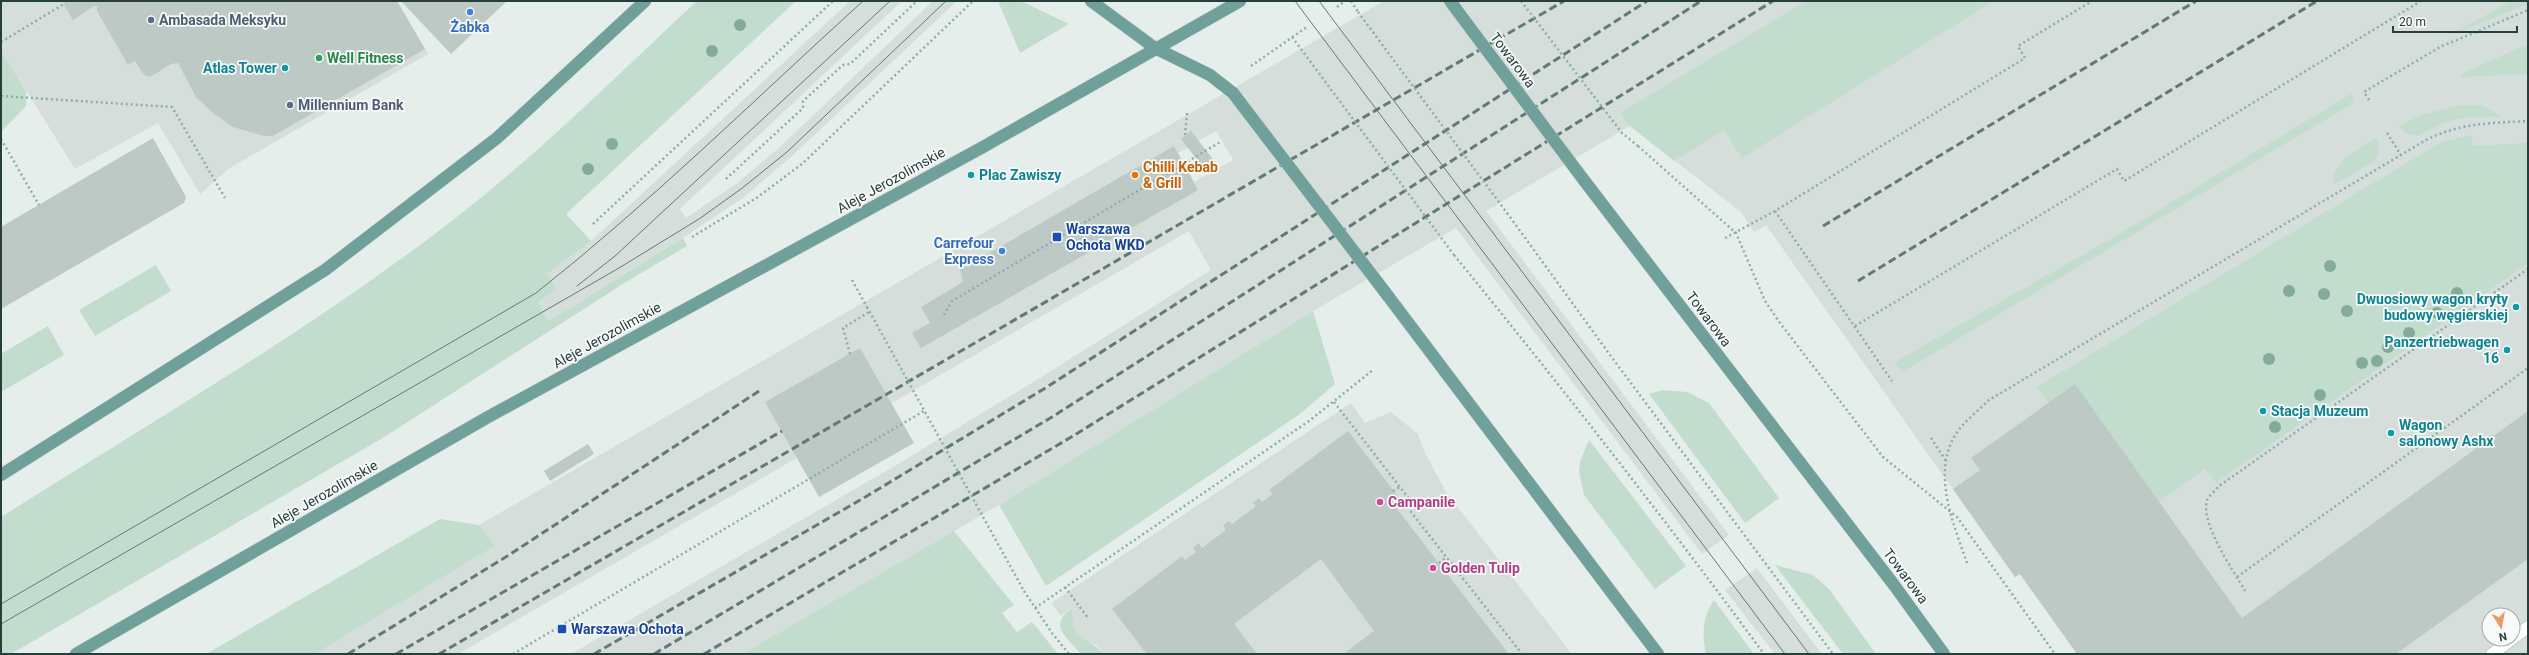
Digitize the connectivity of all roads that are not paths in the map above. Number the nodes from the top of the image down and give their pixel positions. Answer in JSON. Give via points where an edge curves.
{"nodes":[{"id":1,"x":645,"y":1,"type":"edge"},
{"id":2,"x":1091,"y":1,"type":"edge"},
{"id":3,"x":1240,"y":1,"type":"edge"},
{"id":4,"x":1450,"y":1,"type":"edge"},
{"id":5,"x":1155,"y":48,"type":"junction"},
{"id":6,"x":1,"y":476,"type":"edge"},
{"id":7,"x":2502,"y":647,"type":"edge"},
{"id":8,"x":76,"y":654,"type":"edge"},
{"id":9,"x":1658,"y":654,"type":"edge"},
{"id":10,"x":1944,"y":654,"type":"edge"},
{"id":11,"x":2492,"y":654,"type":"edge"}],
"edges":[{"from":1,"to":6,"type":"main road","via":[[497,138],[325,270]]},
{"from":2,"to":5,"type":"main road"},
{"from":3,"to":5,"type":"main road","name":"Aleje Jerozolimskie"},
{"from":4,"to":10,"type":"main road","name":"Towarowa","bridge":true,"via":[[1894,584]]},
{"from":5,"to":8,"type":"main road","name":"Aleje Jerozolimskie","via":[[983,147],[488,417]]},
{"from":5,"to":9,"type":"main road","bridge":true,"via":[[1210,75],[1233,93]]},
{"from":7,"to":11,"type":"lane"}]}
